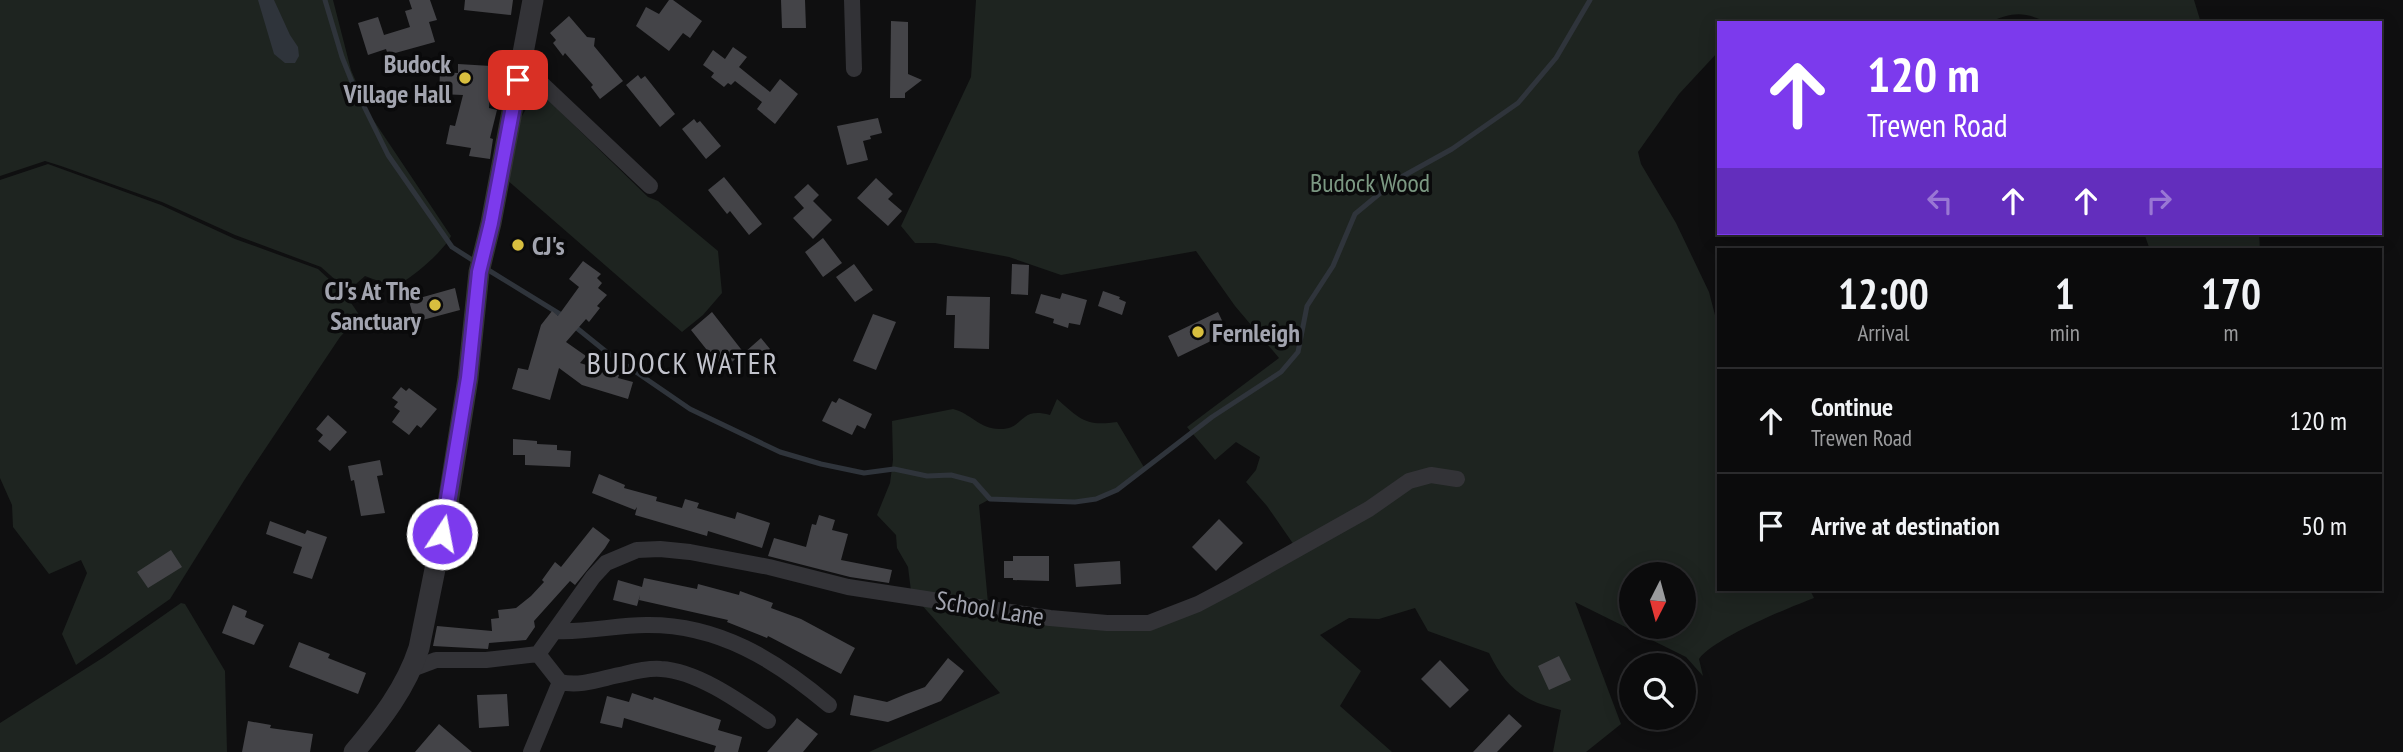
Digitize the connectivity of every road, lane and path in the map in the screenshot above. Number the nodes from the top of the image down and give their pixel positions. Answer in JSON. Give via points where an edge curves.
{"nodes":[{"id":1,"x":533,"y":0,"type":"edge"},
{"id":2,"x":852,"y":0,"type":"edge"},
{"id":3,"x":854,"y":69,"type":"dead end"},
{"id":4,"x":518,"y":80,"type":"junction"},
{"id":5,"x":650,"y":186,"type":"dead end"},
{"id":6,"x":1457,"y":479,"type":"dead end"},
{"id":7,"x":555,"y":631,"type":"junction"},
{"id":8,"x":538,"y":654,"type":"junction"},
{"id":9,"x":412,"y":669,"type":"junction"},
{"id":10,"x":560,"y":682,"type":"junction"},
{"id":11,"x":829,"y":705,"type":"dead end"},
{"id":12,"x":762,"y":711,"type":"dead end"},
{"id":13,"x":354,"y":752,"type":"edge"},
{"id":14,"x":531,"y":752,"type":"edge"}],
"edges":[{"from":1,"to":4,"type":"street"},
{"from":2,"to":3,"type":"street"},
{"from":4,"to":5,"type":"street","via":[[541,83]]},
{"from":4,"to":9,"type":"street","via":[[480,265],[450,491]]},
{"from":6,"to":7,"type":"street","name":"School Lane","via":[[1431,475],[1409,481],[1232,586],[1149,623],[1050,618],[848,587],[729,559],[660,549],[637,550],[606,563]]},
{"from":7,"to":8,"type":"street","name":"School Lane"},
{"from":7,"to":11,"type":"street","via":[[643,625],[706,632],[761,655]]},
{"from":8,"to":9,"type":"street","via":[[436,660]]},
{"from":8,"to":10,"type":"street"},
{"from":9,"to":13,"type":"street","via":[[388,710]]},
{"from":10,"to":12,"type":"street","via":[[582,684],[668,666]]},
{"from":10,"to":14,"type":"street"}]}
